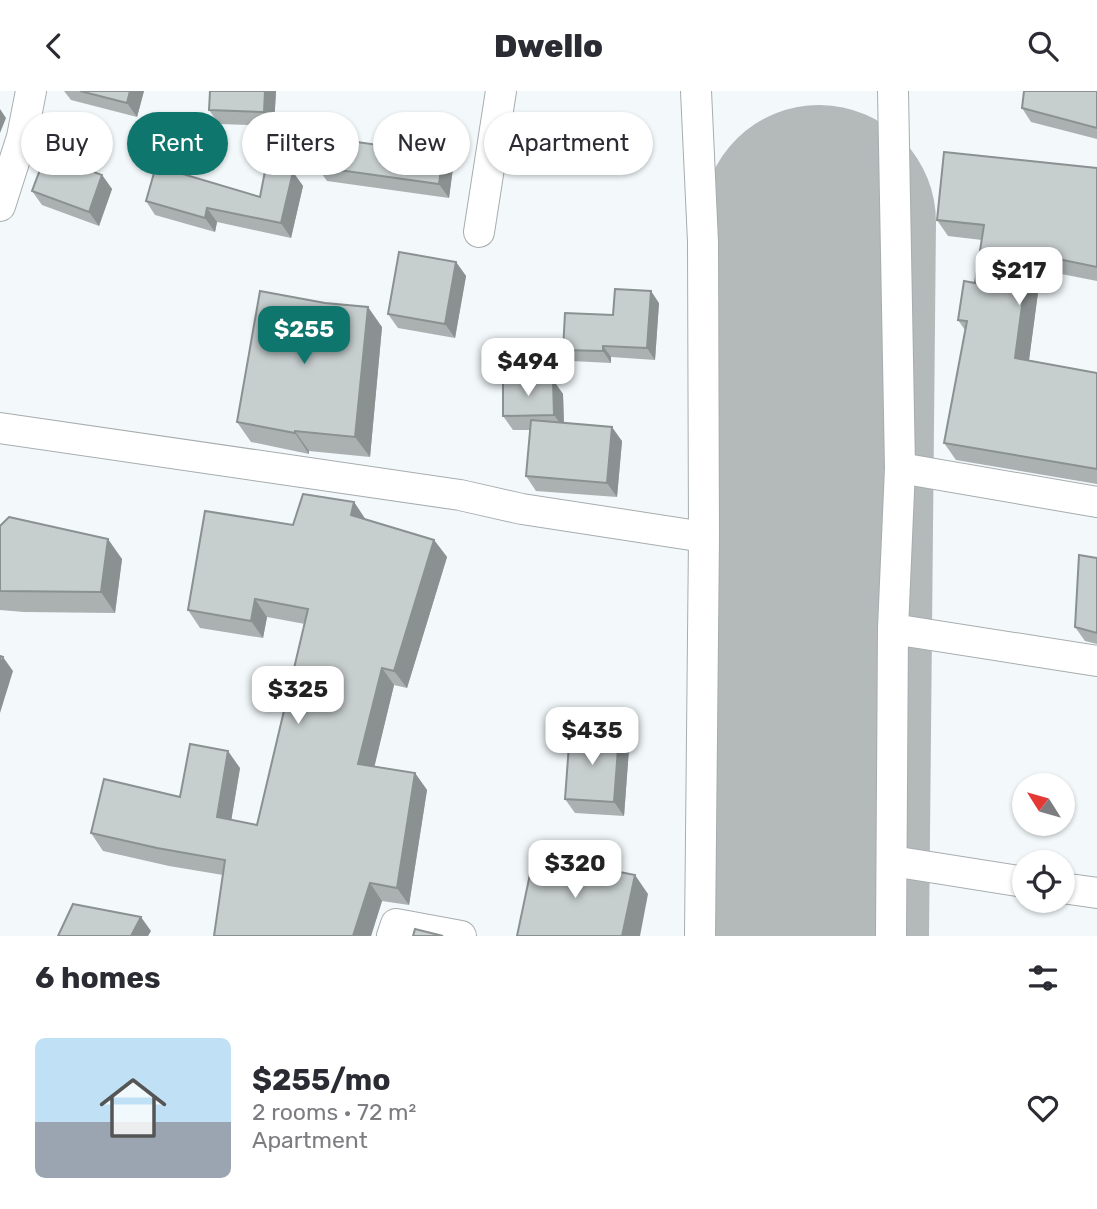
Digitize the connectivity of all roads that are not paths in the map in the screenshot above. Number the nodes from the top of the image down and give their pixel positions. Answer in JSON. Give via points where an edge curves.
{"nodes":[{"id":1,"x":31,"y":91,"type":"edge"},
{"id":2,"x":501,"y":91,"type":"edge"},
{"id":3,"x":696,"y":91,"type":"edge"},
{"id":4,"x":892,"y":91,"type":"edge"},
{"id":5,"x":0,"y":206,"type":"edge"},
{"id":6,"x":479,"y":232,"type":"dead end"},
{"id":7,"x":0,"y":428,"type":"edge"},
{"id":8,"x":900,"y":468,"type":"junction"},
{"id":9,"x":1097,"y":502,"type":"edge"},
{"id":10,"x":704,"y":537,"type":"junction"},
{"id":11,"x":893,"y":629,"type":"junction"},
{"id":12,"x":1097,"y":661,"type":"edge"},
{"id":13,"x":892,"y":861,"type":"junction"},
{"id":14,"x":1012,"y":880,"type":"edge"},
{"id":15,"x":1075,"y":890,"type":"edge"},
{"id":16,"x":1097,"y":893,"type":"edge"},
{"id":17,"x":392,"y":936,"type":"edge"},
{"id":18,"x":461,"y":936,"type":"edge"},
{"id":19,"x":700,"y":936,"type":"edge"},
{"id":20,"x":891,"y":936,"type":"edge"}],
"edges":[{"from":1,"to":5,"type":"street"},
{"from":2,"to":6,"type":"street"},
{"from":3,"to":10,"type":"street","via":[[703,242]]},
{"from":4,"to":8,"type":"street"},
{"from":7,"to":10,"type":"street","via":[[460,495]]},
{"from":8,"to":9,"type":"street"},
{"from":8,"to":11,"type":"street"},
{"from":10,"to":19,"type":"street"},
{"from":11,"to":12,"type":"street"},
{"from":11,"to":13,"type":"street"},
{"from":13,"to":14,"type":"street"},
{"from":13,"to":20,"type":"street"},
{"from":15,"to":16,"type":"street"},
{"from":17,"to":18,"type":"street","via":[[396,924]]}]}
